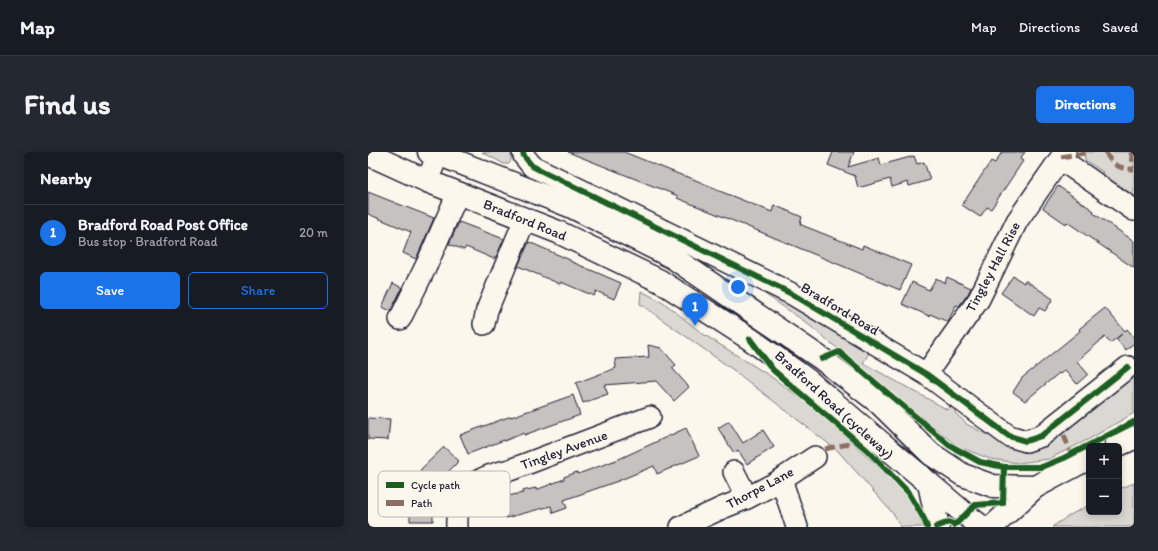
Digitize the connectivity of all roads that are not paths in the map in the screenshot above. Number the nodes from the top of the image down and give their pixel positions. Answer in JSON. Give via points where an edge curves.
{"nodes":[{"id":1,"x":523,"y":152,"type":"edge"},
{"id":2,"x":435,"y":153,"type":"edge"},
{"id":3,"x":368,"y":154,"type":"edge"},
{"id":4,"x":1062,"y":155,"type":"edge"},
{"id":5,"x":427,"y":181,"type":"junction"},
{"id":6,"x":458,"y":193,"type":"junction"},
{"id":7,"x":1134,"y":210,"type":"edge"},
{"id":8,"x":525,"y":219,"type":"junction"},
{"id":9,"x":400,"y":319,"type":"dead end"},
{"id":10,"x":484,"y":324,"type":"dead end"},
{"id":11,"x":1128,"y":367,"type":"dead end"},
{"id":12,"x":926,"y":374,"type":"junction"},
{"id":13,"x":637,"y":416,"type":"dead end"},
{"id":14,"x":1134,"y":438,"type":"edge"},
{"id":15,"x":1122,"y":443,"type":"edge"},
{"id":16,"x":815,"y":457,"type":"dead end"},
{"id":17,"x":1086,"y":460,"type":"edge"},
{"id":18,"x":504,"y":471,"type":"edge"},
{"id":19,"x":734,"y":472,"type":"dead end"},
{"id":20,"x":781,"y":479,"type":"junction"},
{"id":21,"x":929,"y":483,"type":"junction"},
{"id":22,"x":1035,"y":487,"type":"junction"},
{"id":23,"x":747,"y":498,"type":"junction"},
{"id":24,"x":456,"y":517,"type":"edge"},
{"id":25,"x":457,"y":527,"type":"edge"},
{"id":26,"x":681,"y":527,"type":"edge"},
{"id":27,"x":797,"y":527,"type":"edge"},
{"id":28,"x":938,"y":527,"type":"edge"},
{"id":29,"x":982,"y":527,"type":"edge"},
{"id":30,"x":992,"y":527,"type":"edge"}],
"edges":[{"from":1,"to":12,"type":"street","name":"Bradford Road","via":[[532,166],[792,294]]},
{"from":2,"to":5,"type":"street"},
{"from":2,"to":22,"type":"main road","name":"Bradford Road","via":[[570,206],[672,258],[822,359],[878,402],[931,454],[963,475],[994,486]]},
{"from":3,"to":5,"type":"main road","name":"Bradford Road"},
{"from":4,"to":7,"type":"street","name":"Tingley Hall Rise"},
{"from":4,"to":12,"type":"street","name":"Tingley Hall Rise","via":[[1018,221],[979,300]]},
{"from":5,"to":6,"type":"main road","name":"Bradford Road"},
{"from":6,"to":8,"type":"main road","name":"Bradford Road"},
{"from":6,"to":9,"type":"street"},
{"from":8,"to":10,"type":"street","via":[[487,310]]},
{"from":8,"to":21,"type":"main road","name":"Bradford Road","via":[[660,281],[806,379]]},
{"from":11,"to":12,"type":"street","name":"Bradford Road","via":[[1041,436],[1026,441],[1009,436]]},
{"from":13,"to":18,"type":"street","name":"Tingley Avenue"},
{"from":14,"to":15,"type":"main road"},
{"from":16,"to":20,"type":"street","name":"Thorpe Lane"},
{"from":17,"to":22,"type":"main road"},
{"from":19,"to":23,"type":"street"},
{"from":20,"to":23,"type":"street","name":"Thorpe Lane"},
{"from":20,"to":27,"type":"street"},
{"from":21,"to":28,"type":"main road"},
{"from":21,"to":29,"type":"main road","name":"Bradford Road"},
{"from":22,"to":30,"type":"main road"},
{"from":23,"to":26,"type":"street","name":"Thorpe Lane"},
{"from":24,"to":25,"type":"street","name":"Tingley Avenue"}]}
